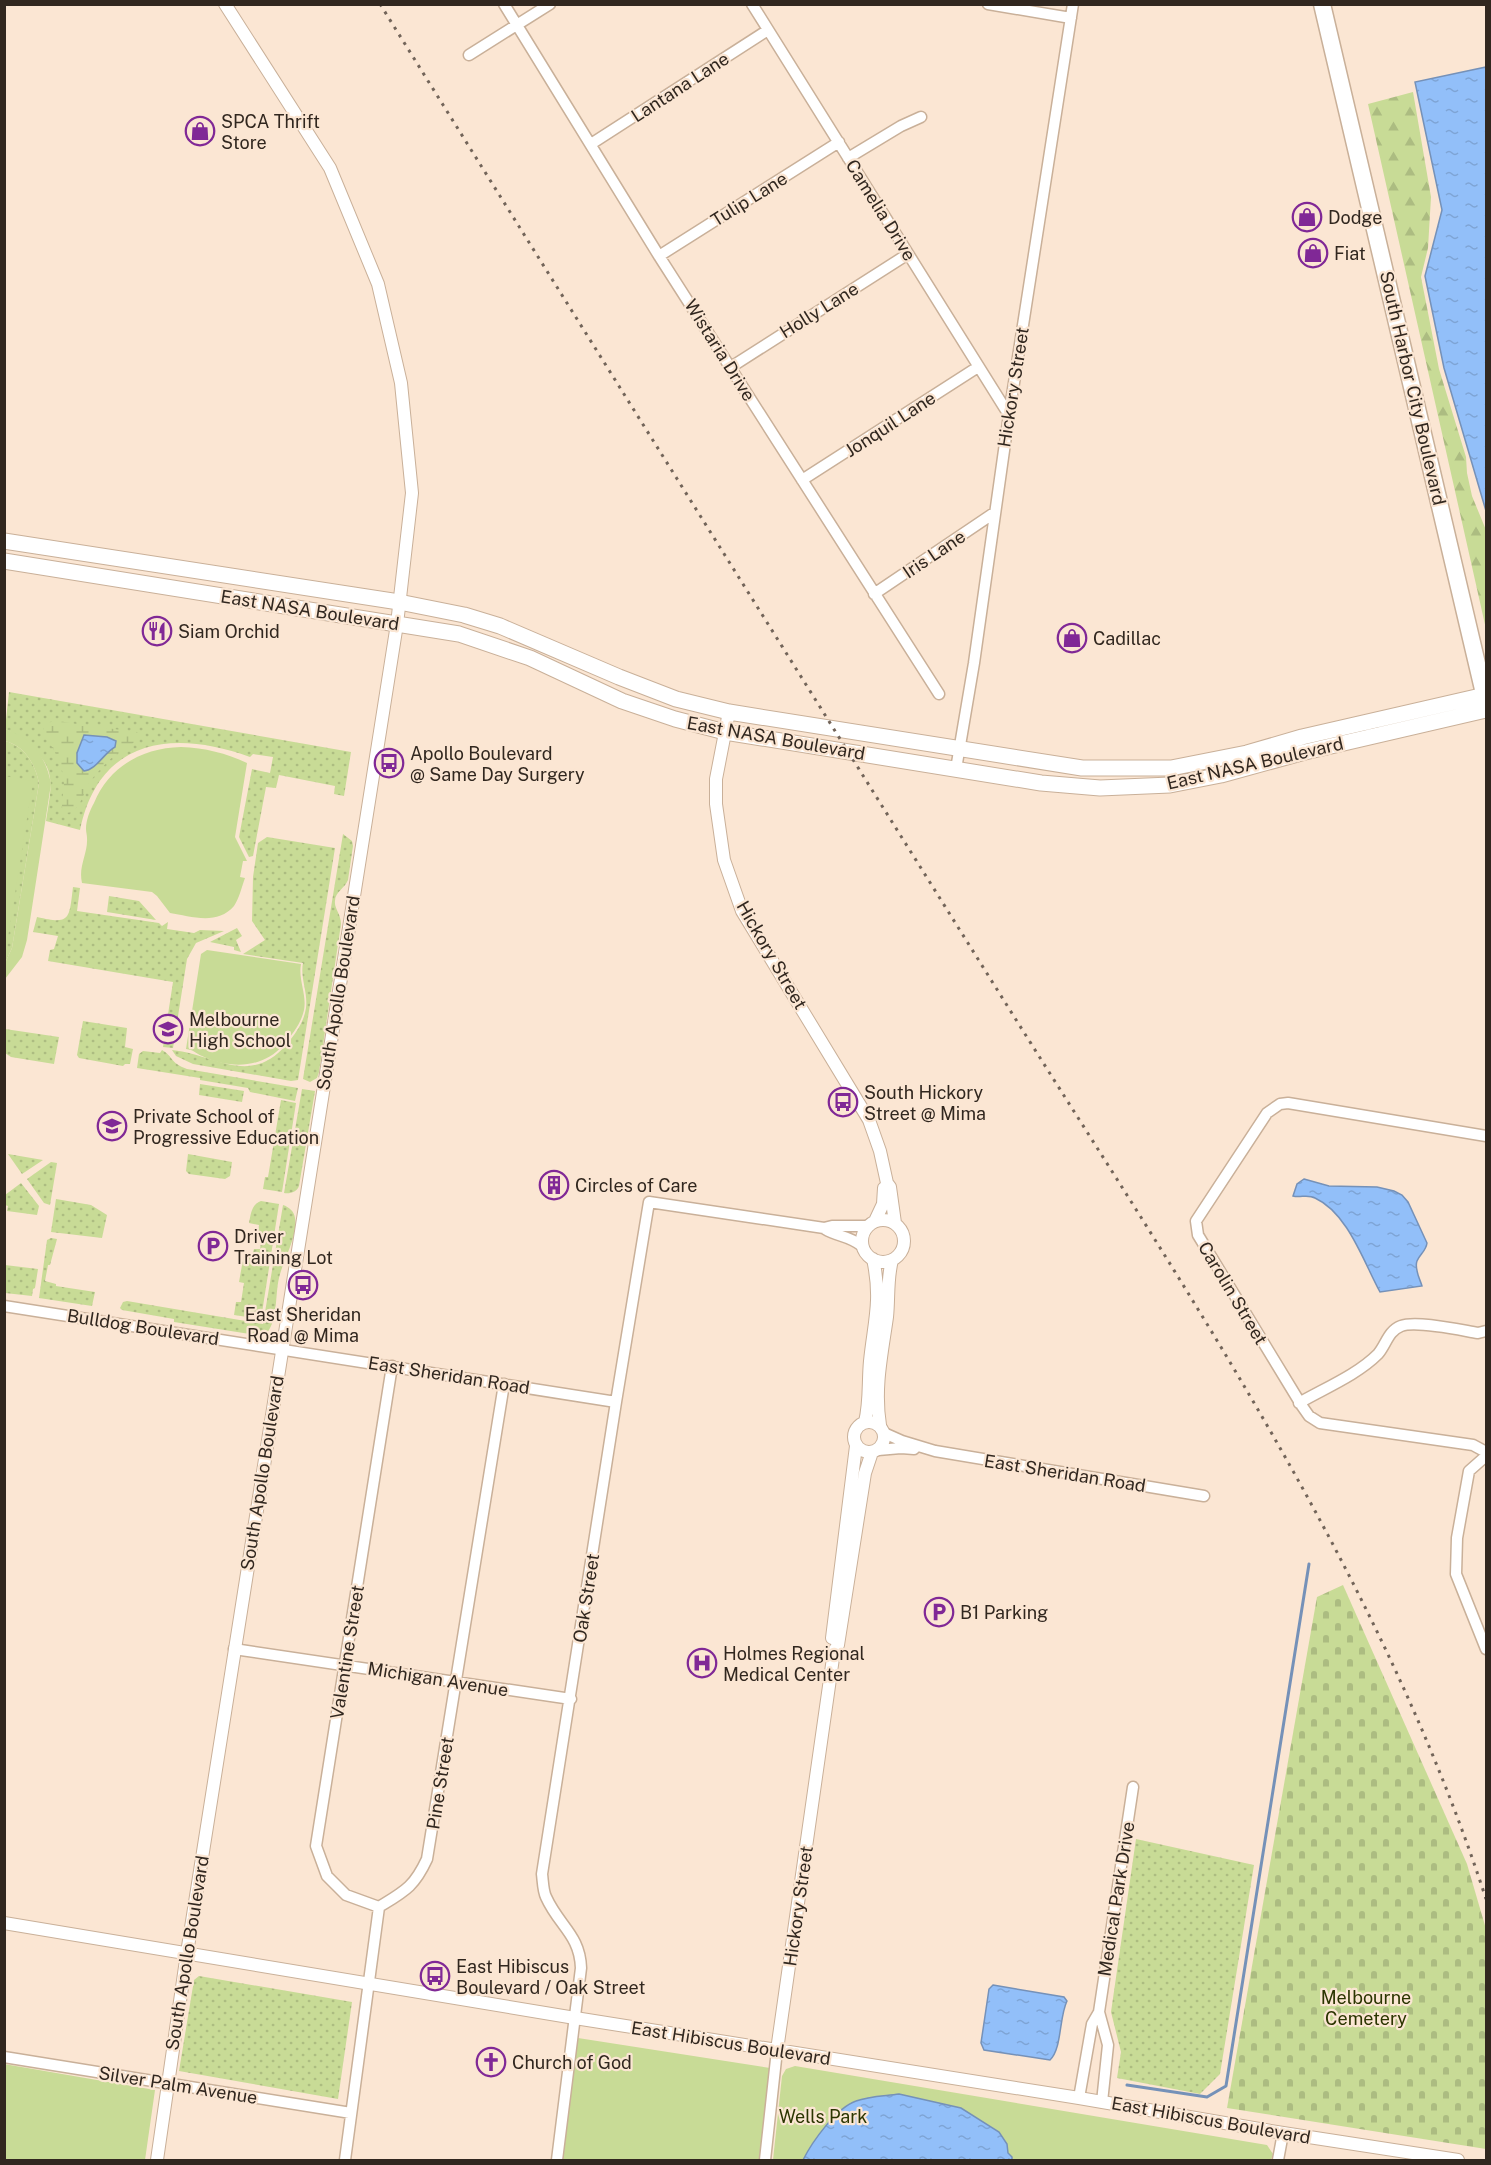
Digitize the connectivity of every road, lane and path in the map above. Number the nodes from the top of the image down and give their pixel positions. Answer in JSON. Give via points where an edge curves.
{"nodes":[{"id":1,"x":225,"y":4,"type":"edge"},
{"id":2,"x":504,"y":4,"type":"edge"},
{"id":3,"x":550,"y":4,"type":"edge"},
{"id":4,"x":752,"y":4,"type":"edge"},
{"id":5,"x":988,"y":4,"type":"edge"},
{"id":6,"x":1073,"y":4,"type":"edge"},
{"id":7,"x":1322,"y":4,"type":"edge"},
{"id":8,"x":1071,"y":18,"type":"junction"},
{"id":9,"x":517,"y":25,"type":"junction"},
{"id":10,"x":768,"y":30,"type":"junction"},
{"id":11,"x":469,"y":55,"type":"dead end"},
{"id":12,"x":921,"y":117,"type":"dead end"},
{"id":13,"x":839,"y":142,"type":"junction"},
{"id":14,"x":591,"y":144,"type":"junction"},
{"id":15,"x":849,"y":158,"type":"junction"},
{"id":16,"x":908,"y":254,"type":"junction"},
{"id":17,"x":659,"y":256,"type":"junction"},
{"id":18,"x":730,"y":367,"type":"junction"},
{"id":19,"x":978,"y":367,"type":"junction"},
{"id":20,"x":1008,"y":415,"type":"junction"},
{"id":21,"x":802,"y":480,"type":"junction"},
{"id":22,"x":994,"y":513,"type":"junction"},
{"id":23,"x":4,"y":541,"type":"edge"},
{"id":24,"x":4,"y":561,"type":"edge"},
{"id":25,"x":874,"y":594,"type":"junction"},
{"id":26,"x":399,"y":602,"type":"junction"},
{"id":27,"x":396,"y":624,"type":"junction"},
{"id":28,"x":538,"y":641,"type":"junction"},
{"id":29,"x":530,"y":658,"type":"junction"},
{"id":30,"x":939,"y":694,"type":"dead end"},
{"id":31,"x":1486,"y":702,"type":"edge"},
{"id":32,"x":729,"y":712,"type":"junction"},
{"id":33,"x":725,"y":732,"type":"junction"},
{"id":34,"x":958,"y":748,"type":"junction"},
{"id":35,"x":956,"y":769,"type":"junction"},
{"id":36,"x":1486,"y":1136,"type":"edge"},
{"id":37,"x":887,"y":1183,"type":"junction"},
{"id":38,"x":871,"y":1223,"type":"junction"},
{"id":39,"x":895,"y":1223,"type":"junction"},
{"id":40,"x":824,"y":1228,"type":"junction"},
{"id":41,"x":862,"y":1246,"type":"junction"},
{"id":42,"x":873,"y":1259,"type":"junction"},
{"id":43,"x":892,"y":1260,"type":"junction"},
{"id":44,"x":4,"y":1306,"type":"edge"},
{"id":45,"x":1486,"y":1331,"type":"edge"},
{"id":46,"x":282,"y":1348,"type":"junction"},
{"id":47,"x":392,"y":1366,"type":"junction"},
{"id":48,"x":504,"y":1384,"type":"junction"},
{"id":49,"x":616,"y":1402,"type":"junction"},
{"id":50,"x":1299,"y":1402,"type":"junction"},
{"id":51,"x":865,"y":1422,"type":"junction"},
{"id":52,"x":882,"y":1429,"type":"junction"},
{"id":53,"x":856,"y":1446,"type":"junction"},
{"id":54,"x":926,"y":1449,"type":"junction"},
{"id":55,"x":875,"y":1451,"type":"junction"},
{"id":56,"x":1486,"y":1454,"type":"edge"},
{"id":57,"x":1204,"y":1496,"type":"dead end"},
{"id":58,"x":848,"y":1551,"type":"junction"},
{"id":59,"x":234,"y":1649,"type":"junction"},
{"id":60,"x":1486,"y":1649,"type":"edge"},
{"id":61,"x":345,"y":1665,"type":"junction"},
{"id":62,"x":456,"y":1682,"type":"junction"},
{"id":63,"x":571,"y":1700,"type":"junction"},
{"id":64,"x":1133,"y":1787,"type":"dead end"},
{"id":65,"x":379,"y":1907,"type":"junction"},
{"id":66,"x":4,"y":1923,"type":"edge"},
{"id":67,"x":187,"y":1953,"type":"junction"},
{"id":68,"x":368,"y":1984,"type":"junction"},
{"id":69,"x":1099,"y":2012,"type":"junction"},
{"id":70,"x":575,"y":2019,"type":"junction"},
{"id":71,"x":777,"y":2050,"type":"junction"},
{"id":72,"x":4,"y":2057,"type":"edge"},
{"id":73,"x":168,"y":2083,"type":"junction"},
{"id":74,"x":1079,"y":2098,"type":"junction"},
{"id":75,"x":1102,"y":2102,"type":"junction"},
{"id":76,"x":351,"y":2113,"type":"junction"},
{"id":77,"x":1283,"y":2133,"type":"junction"},
{"id":78,"x":157,"y":2160,"type":"edge"},
{"id":79,"x":345,"y":2160,"type":"edge"},
{"id":80,"x":557,"y":2160,"type":"edge"},
{"id":81,"x":765,"y":2160,"type":"edge"},
{"id":82,"x":1278,"y":2160,"type":"edge"},
{"id":83,"x":1458,"y":2160,"type":"edge"}],
"edges":[{"from":1,"to":26,"type":"street","name":"South Apollo Boulevard","via":[[330,168],[378,284],[401,383],[412,493]]},
{"from":2,"to":9,"type":"street","name":"Wistaria Drive"},
{"from":3,"to":9,"type":"street"},
{"from":4,"to":10,"type":"street","name":"Camelia Drive"},
{"from":5,"to":8,"type":"street"},
{"from":6,"to":8,"type":"street","name":"Hickory Street"},
{"from":7,"to":31,"type":"main road","name":"South Harbor City Boulevard"},
{"from":8,"to":20,"type":"street","name":"Hickory Street"},
{"from":9,"to":11,"type":"street"},
{"from":9,"to":14,"type":"street","name":"Wistaria Drive"},
{"from":10,"to":13,"type":"street","name":"Camelia Drive"},
{"from":10,"to":14,"type":"street","name":"Lantana Lane"},
{"from":12,"to":15,"type":"street"},
{"from":13,"to":15,"type":"street","name":"Camelia Drive"},
{"from":13,"to":17,"type":"street","name":"Tulip Lane"},
{"from":14,"to":17,"type":"street","name":"Wistaria Drive"},
{"from":15,"to":16,"type":"street","name":"Camelia Drive"},
{"from":16,"to":18,"type":"street","name":"Holly Lane"},
{"from":16,"to":19,"type":"street","name":"Camelia Drive"},
{"from":17,"to":18,"type":"street","name":"Wistaria Drive"},
{"from":18,"to":21,"type":"street","name":"Wistaria Drive"},
{"from":19,"to":20,"type":"street","name":"Camelia Drive"},
{"from":19,"to":21,"type":"street","name":"Jonquil Lane"},
{"from":20,"to":22,"type":"street","name":"Hickory Street"},
{"from":21,"to":25,"type":"street","name":"Wistaria Drive"},
{"from":22,"to":25,"type":"street","name":"Iris Lane"},
{"from":22,"to":34,"type":"street","name":"Hickory Street"},
{"from":23,"to":26,"type":"main road","name":"East NASA Boulevard"},
{"from":24,"to":27,"type":"main road","name":"East NASA Boulevard"},
{"from":25,"to":30,"type":"street","name":"Wistaria Drive"},
{"from":26,"to":27,"type":"street","name":"South Apollo Boulevard"},
{"from":26,"to":28,"type":"main road","name":"East NASA Boulevard","via":[[464,615]]},
{"from":27,"to":29,"type":"main road","name":"East NASA Boulevard","via":[[459,634]]},
{"from":27,"to":46,"type":"street","name":"South Apollo Boulevard"},
{"from":28,"to":29,"type":"main road"},
{"from":28,"to":32,"type":"main road","name":"East NASA Boulevard","via":[[638,685]]},
{"from":29,"to":33,"type":"main road","name":"East NASA Boulevard","via":[[622,701]]},
{"from":31,"to":34,"type":"main road","name":"East NASA Boulevard","via":[[1302,737],[1171,768],[1082,768]]},
{"from":31,"to":35,"type":"main road","name":"East NASA Boulevard","via":[[1221,775],[1170,785],[1100,788]]},
{"from":32,"to":33,"type":"street","name":"Hickory Street"},
{"from":32,"to":34,"type":"main road","name":"East NASA Boulevard"},
{"from":33,"to":35,"type":"main road","name":"East NASA Boulevard"},
{"from":33,"to":37,"type":"street","name":"Hickory Street","via":[[716,778],[716,804],[724,860],[742,911],[868,1117]]},
{"from":34,"to":35,"type":"street","name":"Hickory Street"},
{"from":36,"to":50,"type":"street","name":"Carolin Street","via":[[1288,1103],[1267,1113],[1196,1221],[1198,1235]]},
{"from":37,"to":38,"type":"street","name":"Hickory Street","via":[[883,1204]]},
{"from":37,"to":39,"type":"street","name":"Hickory Street"},
{"from":38,"to":39,"type":"street"},
{"from":38,"to":40,"type":"street","name":"Oak Street"},
{"from":38,"to":41,"type":"street","via":[[862,1237]]},
{"from":39,"to":43,"type":"street","via":[[904,1243],[900,1254]]},
{"from":40,"to":41,"type":"street","name":"Oak Street"},
{"from":40,"to":49,"type":"street","name":"Oak Street","via":[[649,1202]]},
{"from":41,"to":42,"type":"street"},
{"from":42,"to":43,"type":"street"},
{"from":42,"to":51,"type":"street","via":[[878,1302]]},
{"from":43,"to":52,"type":"street","via":[[878,1380],[877,1407]]},
{"from":44,"to":46,"type":"street","name":"Bulldog Boulevard"},
{"from":45,"to":50,"type":"street","via":[[1412,1323],[1398,1327],[1379,1353],[1358,1370]]},
{"from":46,"to":47,"type":"street","name":"East Sheridan Road"},
{"from":46,"to":59,"type":"street","name":"South Apollo Boulevard"},
{"from":47,"to":48,"type":"street","name":"East Sheridan Road"},
{"from":47,"to":61,"type":"street","name":"Valentine Street"},
{"from":48,"to":49,"type":"street","name":"East Sheridan Road"},
{"from":48,"to":62,"type":"street","name":"Pine Street"},
{"from":49,"to":63,"type":"street","name":"Oak Street"},
{"from":50,"to":56,"type":"street","name":"Carolin Street","via":[[1320,1423],[1473,1445]]},
{"from":51,"to":52,"type":"street","via":[[873,1422]]},
{"from":51,"to":53,"type":"street","via":[[855,1431]]},
{"from":52,"to":54,"type":"street","name":"East Sheridan Road"},
{"from":52,"to":55,"type":"street","via":[[884,1443]]},
{"from":53,"to":55,"type":"street"},
{"from":53,"to":58,"type":"street","name":"Hickory Street"},
{"from":54,"to":55,"type":"street","name":"East Sheridan Road"},
{"from":54,"to":57,"type":"street","name":"East Sheridan Road"},
{"from":55,"to":58,"type":"street","name":"Hickory Street","via":[[865,1473]]},
{"from":56,"to":60,"type":"street","via":[[1469,1472],[1457,1538],[1456,1574]]},
{"from":58,"to":71,"type":"street","name":"Hickory Street","via":[[838,1645],[834,1651]]},
{"from":59,"to":61,"type":"street","name":"Michigan Avenue"},
{"from":59,"to":67,"type":"street","name":"South Apollo Boulevard"},
{"from":61,"to":62,"type":"street","name":"Michigan Avenue"},
{"from":61,"to":65,"type":"street","name":"Valentine Street","via":[[316,1846],[327,1876],[346,1894]]},
{"from":62,"to":63,"type":"street","name":"Michigan Avenue"},
{"from":62,"to":65,"type":"street","name":"Pine Street","via":[[428,1859],[418,1879]]},
{"from":63,"to":70,"type":"street","name":"Oak Street","via":[[542,1874],[545,1896],[581,1953]]},
{"from":64,"to":69,"type":"street","name":"Medical Park Drive"},
{"from":65,"to":68,"type":"street"},
{"from":66,"to":67,"type":"street","name":"East Hibiscus Boulevard"},
{"from":67,"to":68,"type":"street","name":"East Hibiscus Boulevard"},
{"from":67,"to":73,"type":"street","name":"South Apollo Boulevard"},
{"from":68,"to":70,"type":"street","name":"East Hibiscus Boulevard"},
{"from":68,"to":76,"type":"street"},
{"from":69,"to":74,"type":"street","name":"Medical Park Drive","via":[[1092,2024]]},
{"from":69,"to":75,"type":"street","name":"Medical Park Drive","via":[[1108,2045]]},
{"from":70,"to":71,"type":"street","name":"East Hibiscus Boulevard"},
{"from":70,"to":80,"type":"street","name":"Oak Street"},
{"from":71,"to":74,"type":"street","name":"East Hibiscus Boulevard"},
{"from":71,"to":81,"type":"street","name":"Hickory Street"},
{"from":72,"to":73,"type":"street","name":"Silver Palm Avenue"},
{"from":73,"to":76,"type":"street","name":"Silver Palm Avenue"},
{"from":73,"to":78,"type":"street","name":"South Apollo Boulevard"},
{"from":74,"to":75,"type":"street","name":"East Hibiscus Boulevard"},
{"from":75,"to":77,"type":"street","name":"East Hibiscus Boulevard"},
{"from":76,"to":79,"type":"street"},
{"from":77,"to":82,"type":"street"},
{"from":77,"to":83,"type":"street","name":"East Hibiscus Boulevard"}]}
